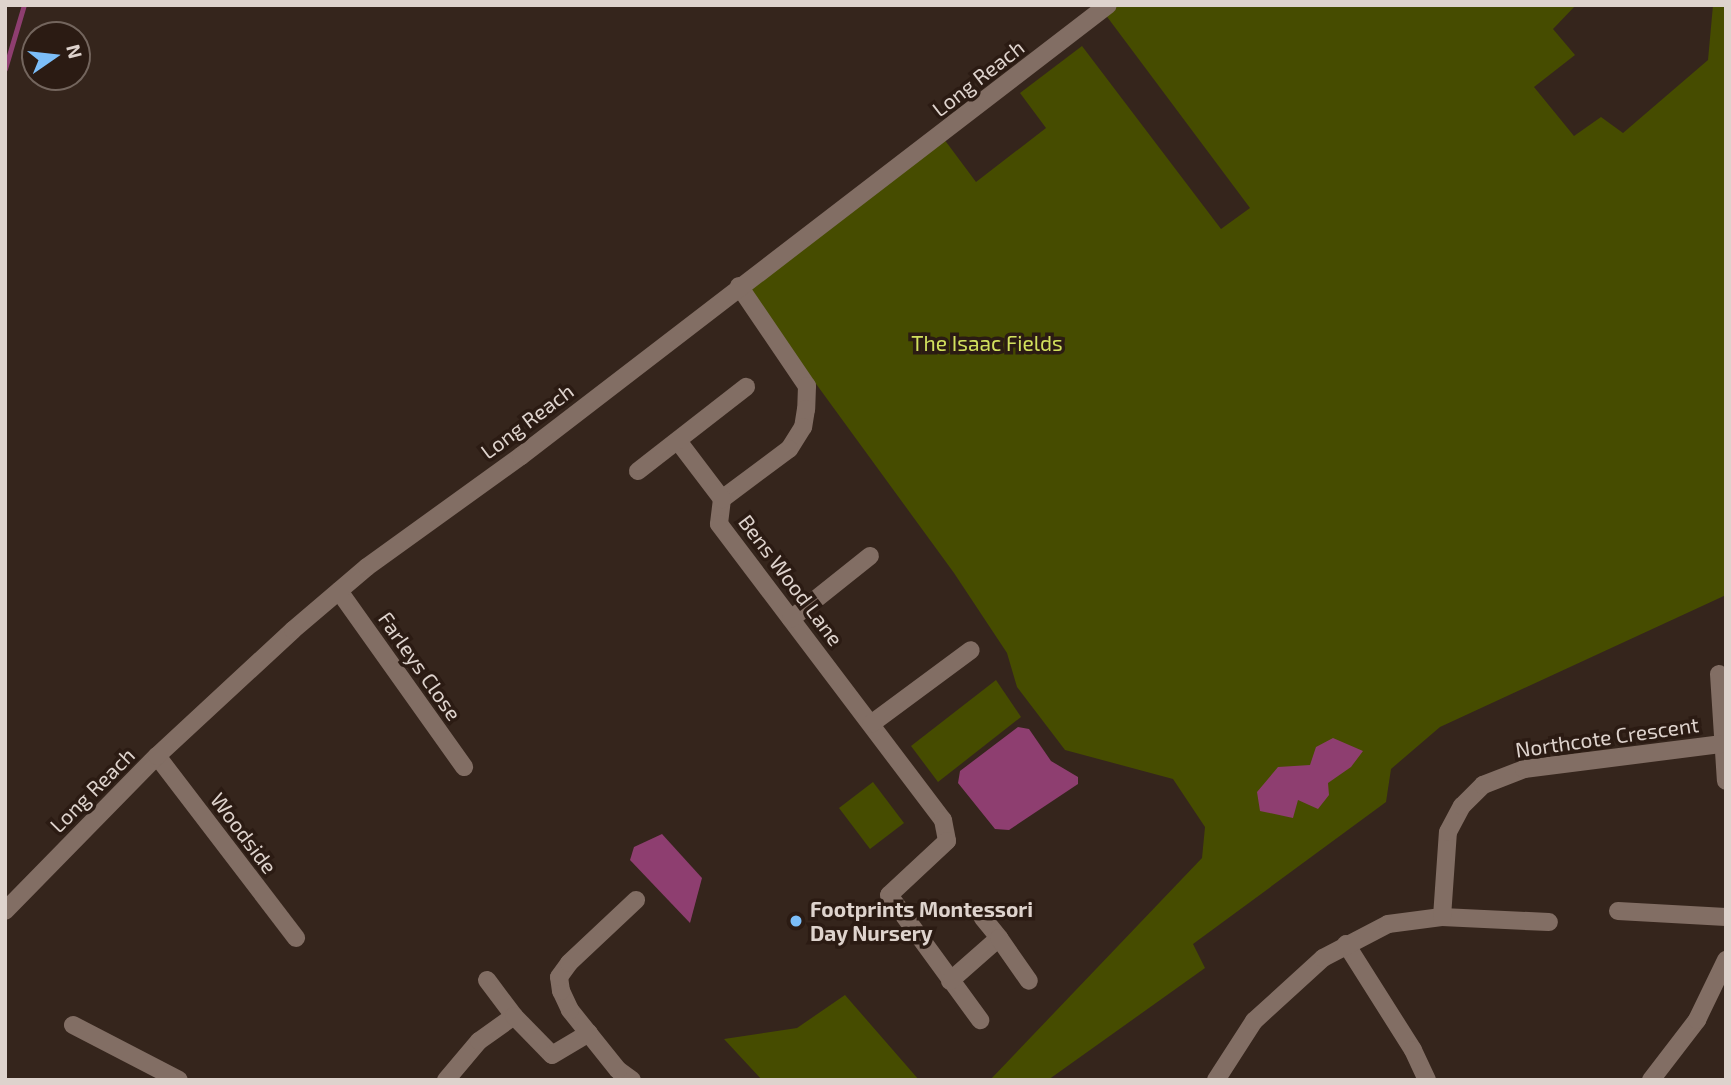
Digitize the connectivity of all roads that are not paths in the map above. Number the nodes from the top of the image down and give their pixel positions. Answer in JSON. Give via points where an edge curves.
{"nodes":[{"id":1,"x":1108,"y":5,"type":"edge"},
{"id":2,"x":739,"y":286,"type":"junction"},
{"id":3,"x":746,"y":387,"type":"dead end"},
{"id":4,"x":678,"y":441,"type":"junction"},
{"id":5,"x":638,"y":471,"type":"dead end"},
{"id":6,"x":722,"y":499,"type":"junction"},
{"id":7,"x":870,"y":556,"type":"dead end"},
{"id":8,"x":339,"y":591,"type":"junction"},
{"id":9,"x":791,"y":619,"type":"junction"},
{"id":10,"x":971,"y":650,"type":"dead end"},
{"id":11,"x":1719,"y":674,"type":"dead end"},
{"id":12,"x":871,"y":724,"type":"junction"},
{"id":13,"x":1722,"y":744,"type":"junction"},
{"id":14,"x":157,"y":756,"type":"junction"},
{"id":15,"x":464,"y":767,"type":"dead end"},
{"id":16,"x":1726,"y":781,"type":"edge"},
{"id":17,"x":636,"y":900,"type":"dead end"},
{"id":18,"x":5,"y":911,"type":"edge"},
{"id":19,"x":1618,"y":911,"type":"dead end"},
{"id":20,"x":1442,"y":917,"type":"junction"},
{"id":21,"x":984,"y":918,"type":"dead end"},
{"id":22,"x":1726,"y":918,"type":"edge"},
{"id":23,"x":1549,"y":922,"type":"dead end"},
{"id":24,"x":296,"y":938,"type":"dead end"},
{"id":25,"x":999,"y":938,"type":"junction"},
{"id":26,"x":1346,"y":944,"type":"junction"},
{"id":27,"x":1726,"y":960,"type":"edge"},
{"id":28,"x":487,"y":980,"type":"dead end"},
{"id":29,"x":950,"y":981,"type":"junction"},
{"id":30,"x":1029,"y":981,"type":"dead end"},
{"id":31,"x":514,"y":1016,"type":"junction"},
{"id":32,"x":980,"y":1020,"type":"dead end"},
{"id":33,"x":73,"y":1025,"type":"dead end"},
{"id":34,"x":589,"y":1034,"type":"junction"},
{"id":35,"x":179,"y":1080,"type":"edge"},
{"id":36,"x":446,"y":1080,"type":"edge"},
{"id":37,"x":632,"y":1080,"type":"edge"},
{"id":38,"x":1216,"y":1080,"type":"edge"},
{"id":39,"x":1427,"y":1080,"type":"edge"},
{"id":40,"x":1651,"y":1080,"type":"edge"}],
"edges":[{"from":1,"to":2,"type":"street","name":"Long Reach"},
{"from":2,"to":6,"type":"street","name":"Bens Wood Lane","via":[[807,386],[806,409],[803,427],[789,449]]},
{"from":2,"to":8,"type":"street","name":"Long Reach"},
{"from":3,"to":4,"type":"street"},
{"from":4,"to":5,"type":"street"},
{"from":4,"to":6,"type":"street"},
{"from":6,"to":9,"type":"street","name":"Bens Wood Lane","via":[[719,524]]},
{"from":7,"to":9,"type":"street"},
{"from":8,"to":14,"type":"street","name":"Long Reach"},
{"from":8,"to":15,"type":"street","name":"Farleys Close"},
{"from":9,"to":12,"type":"street","name":"Bens Wood Lane"},
{"from":10,"to":12,"type":"street"},
{"from":11,"to":13,"type":"street","name":"Northcote Crescent"},
{"from":12,"to":29,"type":"street","name":"Bens Wood Lane","via":[[947,828],[947,841],[889,895]]},
{"from":13,"to":16,"type":"street","name":"Northcote Crescent"},
{"from":13,"to":20,"type":"street","name":"Northcote Crescent","via":[[1524,769],[1483,785],[1462,806],[1448,832]]},
{"from":14,"to":18,"type":"street","name":"Long Reach"},
{"from":14,"to":24,"type":"street","name":"Woodside"},
{"from":17,"to":34,"type":"street","via":[[559,977],[570,1010]]},
{"from":19,"to":22,"type":"street"},
{"from":20,"to":23,"type":"street"},
{"from":20,"to":26,"type":"street","via":[[1388,924]]},
{"from":21,"to":25,"type":"street"},
{"from":25,"to":29,"type":"street"},
{"from":25,"to":30,"type":"street"},
{"from":26,"to":38,"type":"street","via":[[1323,958],[1254,1021]]},
{"from":26,"to":39,"type":"street"},
{"from":27,"to":40,"type":"street","via":[[1697,1020]]},
{"from":28,"to":31,"type":"street"},
{"from":29,"to":32,"type":"street"},
{"from":31,"to":34,"type":"street","via":[[552,1055]]},
{"from":31,"to":36,"type":"street","via":[[479,1041]]},
{"from":33,"to":35,"type":"street"},
{"from":34,"to":37,"type":"street"}]}
